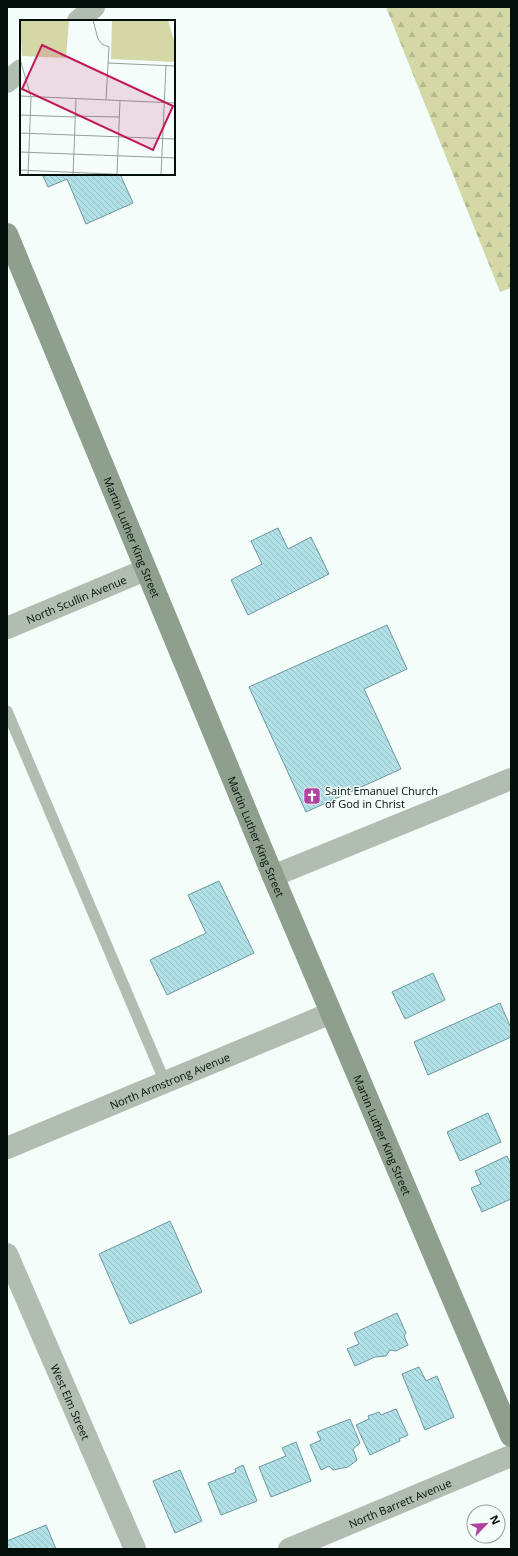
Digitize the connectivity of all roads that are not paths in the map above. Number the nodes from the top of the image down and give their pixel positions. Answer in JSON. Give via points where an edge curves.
{"nodes":[{"id":1,"x":94,"y":7,"type":"edge"},
{"id":2,"x":79,"y":20,"type":"edge"},
{"id":3,"x":20,"y":71,"type":"edge"},
{"id":4,"x":7,"y":82,"type":"edge"},
{"id":5,"x":7,"y":234,"type":"edge"},
{"id":6,"x":145,"y":570,"type":"junction"},
{"id":7,"x":7,"y":628,"type":"edge"},
{"id":8,"x":7,"y":711,"type":"edge"},
{"id":9,"x":511,"y":779,"type":"edge"},
{"id":10,"x":273,"y":876,"type":"junction"},
{"id":11,"x":331,"y":1013,"type":"junction"},
{"id":12,"x":165,"y":1082,"type":"junction"},
{"id":13,"x":7,"y":1148,"type":"edge"},
{"id":14,"x":7,"y":1254,"type":"edge"},
{"id":15,"x":511,"y":1436,"type":"edge"},
{"id":16,"x":511,"y":1456,"type":"edge"},
{"id":17,"x":134,"y":1549,"type":"edge"},
{"id":18,"x":289,"y":1549,"type":"edge"}],
"edges":[{"from":1,"to":2,"type":"street"},
{"from":3,"to":4,"type":"street"},
{"from":5,"to":6,"type":"street","name":"Martin Luther King Street"},
{"from":6,"to":7,"type":"street","name":"North Scullin Avenue"},
{"from":6,"to":10,"type":"street","name":"Martin Luther King Street"},
{"from":8,"to":12,"type":"lane"},
{"from":9,"to":10,"type":"street"},
{"from":10,"to":11,"type":"street","name":"Martin Luther King Street"},
{"from":11,"to":12,"type":"street","name":"North Armstrong Avenue"},
{"from":11,"to":15,"type":"street","name":"Martin Luther King Street"},
{"from":12,"to":13,"type":"street","name":"North Armstrong Avenue"},
{"from":14,"to":17,"type":"street","name":"West Elm Street"},
{"from":16,"to":18,"type":"street","name":"North Barrett Avenue"}]}
